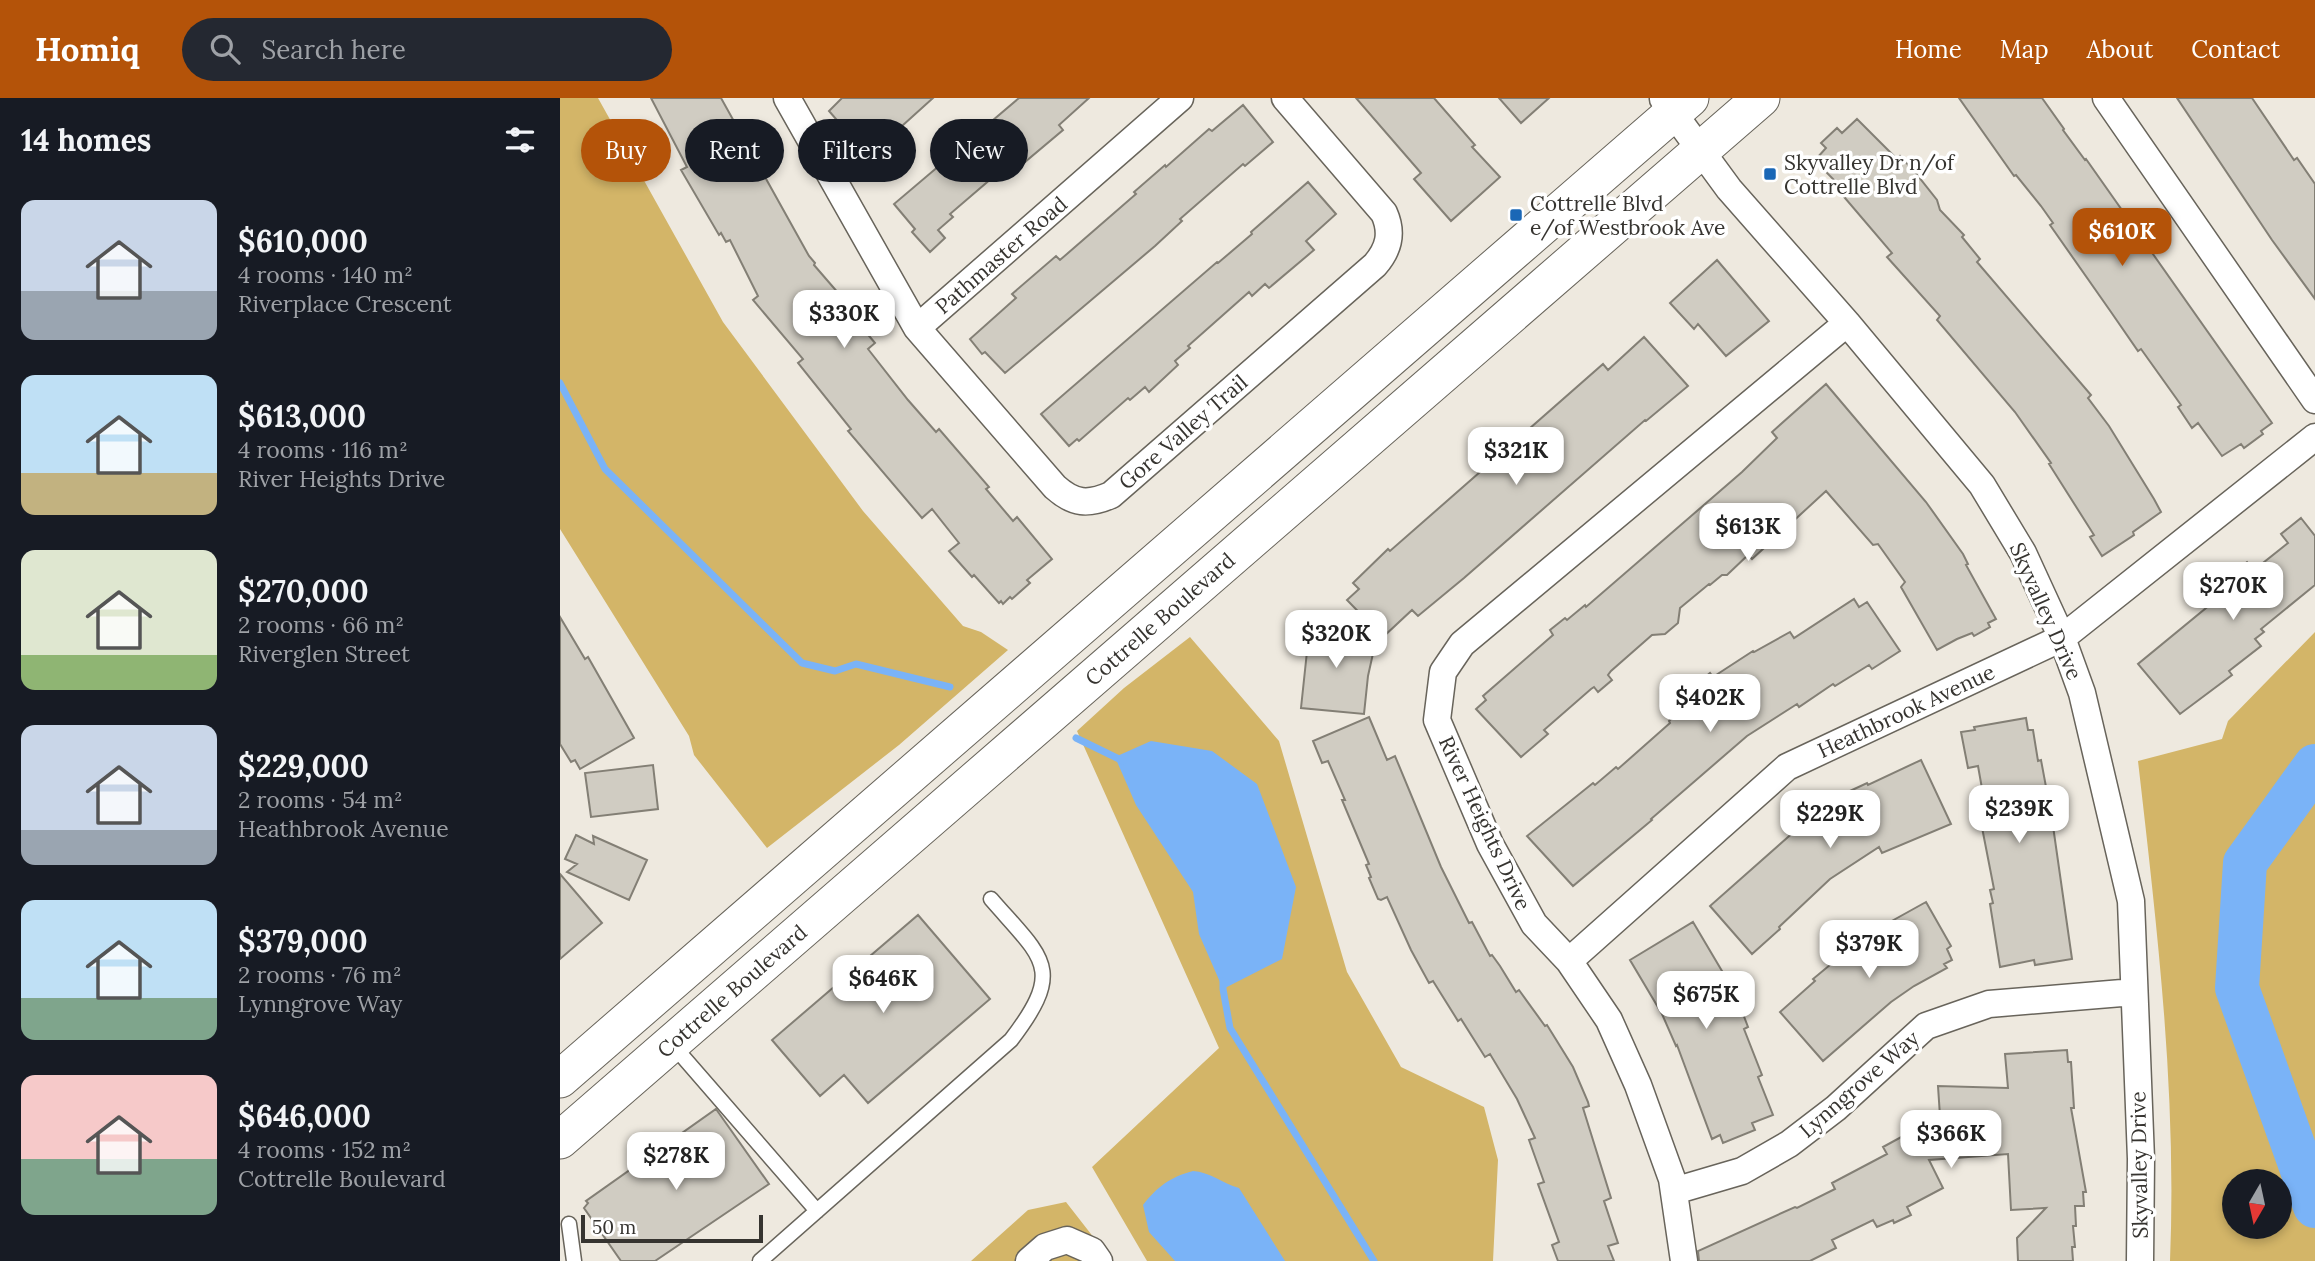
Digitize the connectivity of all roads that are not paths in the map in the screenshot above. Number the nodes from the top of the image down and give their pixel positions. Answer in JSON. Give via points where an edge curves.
{"nodes":[{"id":1,"x":787,"y":98,"type":"edge"},
{"id":2,"x":1180,"y":98,"type":"edge"},
{"id":3,"x":1285,"y":98,"type":"edge"},
{"id":4,"x":1761,"y":98,"type":"edge"},
{"id":5,"x":2106,"y":98,"type":"edge"},
{"id":6,"x":1675,"y":103,"type":"edge"},
{"id":7,"x":1701,"y":150,"type":"junction"},
{"id":8,"x":1847,"y":323,"type":"junction"},
{"id":9,"x":917,"y":328,"type":"junction"},
{"id":10,"x":2315,"y":400,"type":"edge"},
{"id":11,"x":2315,"y":437,"type":"edge"},
{"id":12,"x":2062,"y":638,"type":"junction"},
{"id":13,"x":991,"y":899,"type":"dead end"},
{"id":14,"x":1569,"y":961,"type":"junction"},
{"id":15,"x":2134,"y":992,"type":"junction"},
{"id":16,"x":671,"y":1043,"type":"junction"},
{"id":17,"x":560,"y":1079,"type":"edge"},
{"id":18,"x":560,"y":1140,"type":"edge"},
{"id":19,"x":1674,"y":1191,"type":"junction"},
{"id":20,"x":817,"y":1211,"type":"junction"},
{"id":21,"x":569,"y":1224,"type":"dead end"},
{"id":22,"x":574,"y":1261,"type":"edge"},
{"id":23,"x":760,"y":1261,"type":"edge"},
{"id":24,"x":1029,"y":1261,"type":"edge"},
{"id":25,"x":1099,"y":1261,"type":"edge"},
{"id":26,"x":1684,"y":1261,"type":"edge"},
{"id":27,"x":2140,"y":1261,"type":"edge"}],
"edges":[{"from":1,"to":9,"type":"street","name":"Gore Valley Trail"},
{"from":2,"to":9,"type":"street","name":"Pathmaster Road"},
{"from":3,"to":9,"type":"street","name":"Gore Valley Trail","via":[[1384,213],[1390,226],[1386,252],[1111,495],[1081,503],[1067,498]]},
{"from":4,"to":7,"type":"main road","name":"Cottrelle Boulevard"},
{"from":5,"to":10,"type":"street"},
{"from":6,"to":7,"type":"street","name":"Skyvalley Drive"},
{"from":6,"to":17,"type":"main road"},
{"from":7,"to":8,"type":"street","name":"Skyvalley Drive"},
{"from":7,"to":16,"type":"main road","name":"Cottrelle Boulevard"},
{"from":8,"to":12,"type":"street","name":"Skyvalley Drive","via":[[1982,485],[2023,553]]},
{"from":8,"to":14,"type":"street","name":"River Heights Drive","via":[[1462,644],[1443,672],[1437,720],[1490,844],[1534,924]]},
{"from":11,"to":12,"type":"street","name":"Heathbrook Avenue"},
{"from":12,"to":14,"type":"street","name":"Heathbrook Avenue","via":[[1787,767]]},
{"from":12,"to":15,"type":"street","name":"Skyvalley Drive","via":[[2082,693],[2130,901]]},
{"from":13,"to":20,"type":"lane","via":[[1040,955],[1044,984],[1031,1013],[1011,1040]]},
{"from":14,"to":19,"type":"street","name":"River Heights Drive","via":[[1614,1031],[1638,1085]]},
{"from":15,"to":19,"type":"street","name":"Lynngrove Way","via":[[1989,1004],[1926,1026],[1789,1144],[1742,1171]]},
{"from":15,"to":27,"type":"street","name":"Skyvalley Drive"},
{"from":16,"to":18,"type":"main road","name":"Cottrelle Boulevard"},
{"from":16,"to":20,"type":"lane"},
{"from":19,"to":26,"type":"street","name":"River Heights Drive"},
{"from":20,"to":23,"type":"lane"},
{"from":21,"to":22,"type":"lane"},
{"from":24,"to":25,"type":"street","via":[[1045,1247],[1067,1240],[1091,1251]]}]}
